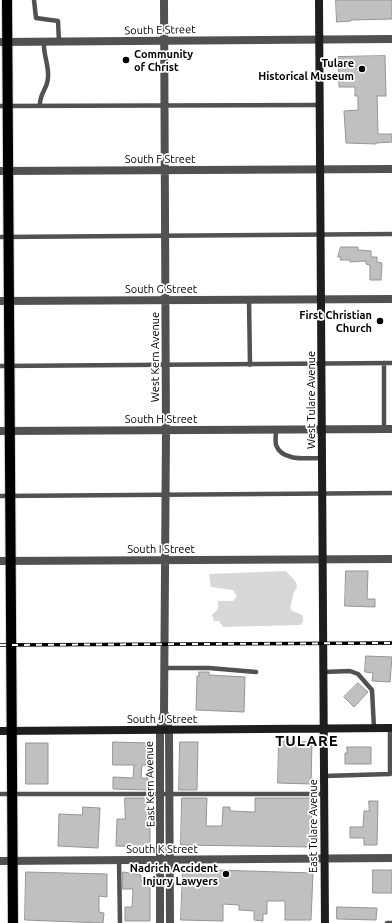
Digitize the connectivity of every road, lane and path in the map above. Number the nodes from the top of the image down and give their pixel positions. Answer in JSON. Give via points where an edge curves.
{"nodes":[{"id":1,"x":34,"y":0,"type":"edge"},
{"id":2,"x":164,"y":0,"type":"edge"},
{"id":3,"x":319,"y":0,"type":"edge"},
{"id":4,"x":4,"y":2,"type":"edge"},
{"id":5,"x":392,"y":39,"type":"edge"},
{"id":6,"x":319,"y":40,"type":"junction"},
{"id":7,"x":164,"y":41,"type":"junction"},
{"id":8,"x":4,"y":42,"type":"edge"},
{"id":9,"x":44,"y":42,"type":"junction"},
{"id":10,"x":59,"y":42,"type":"junction"},
{"id":11,"x":164,"y":105,"type":"junction"},
{"id":12,"x":320,"y":105,"type":"junction"},
{"id":13,"x":4,"y":106,"type":"edge"},
{"id":14,"x":40,"y":106,"type":"junction"},
{"id":15,"x":320,"y":169,"type":"junction"},
{"id":16,"x":392,"y":169,"type":"edge"},
{"id":17,"x":164,"y":170,"type":"junction"},
{"id":18,"x":4,"y":171,"type":"edge"},
{"id":19,"x":321,"y":234,"type":"junction"},
{"id":20,"x":392,"y":234,"type":"edge"},
{"id":21,"x":165,"y":235,"type":"junction"},
{"id":22,"x":4,"y":237,"type":"edge"},
{"id":23,"x":322,"y":299,"type":"junction"},
{"id":24,"x":392,"y":299,"type":"edge"},
{"id":25,"x":166,"y":300,"type":"junction"},
{"id":26,"x":249,"y":300,"type":"junction"},
{"id":27,"x":4,"y":301,"type":"edge"},
{"id":28,"x":384,"y":363,"type":"junction"},
{"id":29,"x":392,"y":363,"type":"edge"},
{"id":30,"x":322,"y":364,"type":"junction"},
{"id":31,"x":250,"y":365,"type":"junction"},
{"id":32,"x":165,"y":366,"type":"junction"},
{"id":33,"x":5,"y":367,"type":"edge"},
{"id":34,"x":276,"y":429,"type":"junction"},
{"id":35,"x":322,"y":429,"type":"junction"},
{"id":36,"x":388,"y":429,"type":"edge"},
{"id":37,"x":166,"y":430,"type":"junction"},
{"id":38,"x":5,"y":431,"type":"edge"},
{"id":39,"x":322,"y":458,"type":"junction"},
{"id":40,"x":322,"y":493,"type":"junction"},
{"id":41,"x":392,"y":493,"type":"edge"},
{"id":42,"x":166,"y":495,"type":"junction"},
{"id":43,"x":5,"y":496,"type":"edge"},
{"id":44,"x":392,"y":559,"type":"edge"},
{"id":45,"x":166,"y":560,"type":"junction"},
{"id":46,"x":322,"y":560,"type":"junction"},
{"id":47,"x":5,"y":561,"type":"edge"},
{"id":48,"x":165,"y":668,"type":"junction"},
{"id":49,"x":256,"y":672,"type":"dead end"},
{"id":50,"x":323,"y":672,"type":"junction"},
{"id":51,"x":164,"y":713,"type":"junction"},
{"id":52,"x":324,"y":728,"type":"junction"},
{"id":53,"x":374,"y":728,"type":"junction"},
{"id":54,"x":391,"y":728,"type":"edge"},
{"id":55,"x":160,"y":729,"type":"junction"},
{"id":56,"x":170,"y":730,"type":"junction"},
{"id":57,"x":0,"y":731,"type":"edge"},
{"id":58,"x":12,"y":731,"type":"junction"},
{"id":59,"x":391,"y":756,"type":"edge"},
{"id":60,"x":324,"y":776,"type":"junction"},
{"id":61,"x":161,"y":793,"type":"junction"},
{"id":62,"x":170,"y":793,"type":"junction"},
{"id":63,"x":0,"y":794,"type":"edge"},
{"id":64,"x":12,"y":794,"type":"junction"},
{"id":65,"x":324,"y":794,"type":"junction"},
{"id":66,"x":392,"y":858,"type":"edge"},
{"id":67,"x":119,"y":860,"type":"junction"},
{"id":68,"x":161,"y":860,"type":"junction"},
{"id":69,"x":170,"y":860,"type":"junction"},
{"id":70,"x":324,"y":860,"type":"junction"},
{"id":71,"x":12,"y":861,"type":"junction"},
{"id":72,"x":0,"y":862,"type":"edge"},
{"id":73,"x":13,"y":923,"type":"edge"},
{"id":74,"x":120,"y":923,"type":"edge"},
{"id":75,"x":160,"y":923,"type":"edge"},
{"id":76,"x":170,"y":923,"type":"edge"},
{"id":77,"x":325,"y":923,"type":"edge"},
{"id":78,"x":387,"y":923,"type":"edge"},
{"id":79,"x":392,"y":923,"type":"edge"}],
"edges":[{"from":1,"to":10,"type":"lane","via":[[36,18],[58,21]]},
{"from":2,"to":7,"type":"street","name":"West Kern Avenue"},
{"from":3,"to":6,"type":"main road","name":"West Tulare Avenue"},
{"from":4,"to":8,"type":"main road"},
{"from":5,"to":6,"type":"street","name":"South E Street"},
{"from":6,"to":7,"type":"street","name":"South E Street"},
{"from":6,"to":12,"type":"main road","name":"West Tulare Avenue"},
{"from":7,"to":10,"type":"street","name":"South E Street"},
{"from":7,"to":11,"type":"street","name":"West Kern Avenue"},
{"from":8,"to":9,"type":"street","name":"South E Street"},
{"from":8,"to":13,"type":"main road"},
{"from":9,"to":10,"type":"street","name":"South E Street"},
{"from":9,"to":14,"type":"lane","via":[[43,53],[48,76],[47,84],[40,96]]},
{"from":11,"to":12,"type":"lane"},
{"from":11,"to":14,"type":"lane"},
{"from":11,"to":17,"type":"street","name":"West Kern Avenue"},
{"from":12,"to":15,"type":"main road","name":"West Tulare Avenue"},
{"from":13,"to":14,"type":"lane"},
{"from":13,"to":18,"type":"main road"},
{"from":15,"to":16,"type":"street","name":"South F Street"},
{"from":15,"to":17,"type":"street","name":"South F Street"},
{"from":15,"to":19,"type":"main road","name":"West Tulare Avenue"},
{"from":17,"to":18,"type":"street","name":"South F Street"},
{"from":17,"to":21,"type":"street","name":"West Kern Avenue"},
{"from":18,"to":22,"type":"main road"},
{"from":19,"to":20,"type":"lane"},
{"from":19,"to":21,"type":"lane"},
{"from":19,"to":23,"type":"main road","name":"West Tulare Avenue"},
{"from":21,"to":22,"type":"lane"},
{"from":21,"to":25,"type":"street","name":"West Kern Avenue"},
{"from":22,"to":27,"type":"main road"},
{"from":23,"to":24,"type":"street","name":"South G Street"},
{"from":23,"to":26,"type":"street","name":"South G Street"},
{"from":23,"to":30,"type":"main road","name":"West Tulare Avenue"},
{"from":25,"to":26,"type":"street","name":"South G Street"},
{"from":25,"to":27,"type":"street","name":"South G Street"},
{"from":25,"to":32,"type":"street","name":"West Kern Avenue"},
{"from":26,"to":31,"type":"lane"},
{"from":27,"to":33,"type":"main road"},
{"from":28,"to":29,"type":"lane"},
{"from":28,"to":30,"type":"lane"},
{"from":28,"to":36,"type":"lane"},
{"from":30,"to":31,"type":"lane"},
{"from":30,"to":35,"type":"main road","name":"West Tulare Avenue"},
{"from":31,"to":32,"type":"lane"},
{"from":32,"to":33,"type":"lane"},
{"from":32,"to":37,"type":"street","name":"West Kern Avenue"},
{"from":33,"to":38,"type":"main road"},
{"from":34,"to":35,"type":"street","name":"South H Street"},
{"from":34,"to":37,"type":"street","name":"South H Street"},
{"from":34,"to":39,"type":"lane","via":[[276,445],[282,454],[293,458]]},
{"from":35,"to":36,"type":"street","name":"South H Street"},
{"from":35,"to":39,"type":"main road","name":"West Tulare Avenue"},
{"from":37,"to":38,"type":"street","name":"South H Street"},
{"from":37,"to":42,"type":"street","name":"West Kern Avenue"},
{"from":38,"to":43,"type":"main road"},
{"from":39,"to":40,"type":"main road","name":"West Tulare Avenue"},
{"from":40,"to":41,"type":"lane"},
{"from":40,"to":42,"type":"lane"},
{"from":40,"to":46,"type":"main road","name":"West Tulare Avenue"},
{"from":42,"to":43,"type":"lane"},
{"from":42,"to":45,"type":"street","name":"West Kern Avenue"},
{"from":43,"to":47,"type":"main road"},
{"from":44,"to":46,"type":"street","name":"South I Street"},
{"from":45,"to":46,"type":"street","name":"South I Street"},
{"from":45,"to":47,"type":"street","name":"South I Street"},
{"from":45,"to":48,"type":"street","name":"West Kern Avenue"},
{"from":46,"to":50,"type":"main road","name":"West Tulare Avenue"},
{"from":47,"to":58,"type":"main road"},
{"from":48,"to":49,"type":"lane"},
{"from":48,"to":51,"type":"street","name":"West Kern Avenue"},
{"from":50,"to":52,"type":"main road","name":"West Tulare Avenue"},
{"from":50,"to":53,"type":"lane","via":[[350,671],[358,674],[372,690]]},
{"from":51,"to":55,"type":"street","name":"East Kern Avenue"},
{"from":51,"to":56,"type":"street","name":"East Kern Avenue"},
{"from":52,"to":53,"type":"main road","name":"South J Street"},
{"from":52,"to":56,"type":"main road","name":"South J Street"},
{"from":52,"to":60,"type":"main road","name":"East Tulare Avenue"},
{"from":53,"to":54,"type":"main road","name":"South J Street"},
{"from":54,"to":59,"type":"lane"},
{"from":55,"to":56,"type":"main road","name":"South J Street"},
{"from":55,"to":58,"type":"main road","name":"South J Street"},
{"from":55,"to":61,"type":"street","name":"East Kern Avenue"},
{"from":56,"to":62,"type":"street","name":"East Kern Avenue"},
{"from":57,"to":58,"type":"main road","name":"South J Street"},
{"from":58,"to":64,"type":"main road"},
{"from":59,"to":60,"type":"lane","via":[[390,774]]},
{"from":60,"to":65,"type":"main road","name":"East Tulare Avenue"},
{"from":61,"to":62,"type":"lane"},
{"from":61,"to":64,"type":"lane"},
{"from":61,"to":68,"type":"street","name":"East Kern Avenue"},
{"from":62,"to":65,"type":"lane"},
{"from":62,"to":69,"type":"street","name":"East Kern Avenue"},
{"from":63,"to":64,"type":"lane"},
{"from":64,"to":71,"type":"main road"},
{"from":65,"to":70,"type":"main road","name":"East Tulare Avenue"},
{"from":66,"to":70,"type":"street","name":"South K Street"},
{"from":67,"to":68,"type":"street","name":"South K Street"},
{"from":67,"to":71,"type":"street","name":"South K Street"},
{"from":67,"to":74,"type":"lane"},
{"from":68,"to":69,"type":"street","name":"South K Street"},
{"from":68,"to":75,"type":"street","name":"East Kern Avenue"},
{"from":69,"to":70,"type":"street","name":"South K Street"},
{"from":69,"to":76,"type":"street","name":"East Kern Avenue"},
{"from":70,"to":77,"type":"main road","name":"East Tulare Avenue"},
{"from":71,"to":72,"type":"street","name":"South K Street"},
{"from":71,"to":73,"type":"main road"},
{"from":78,"to":79,"type":"lane"}]}
